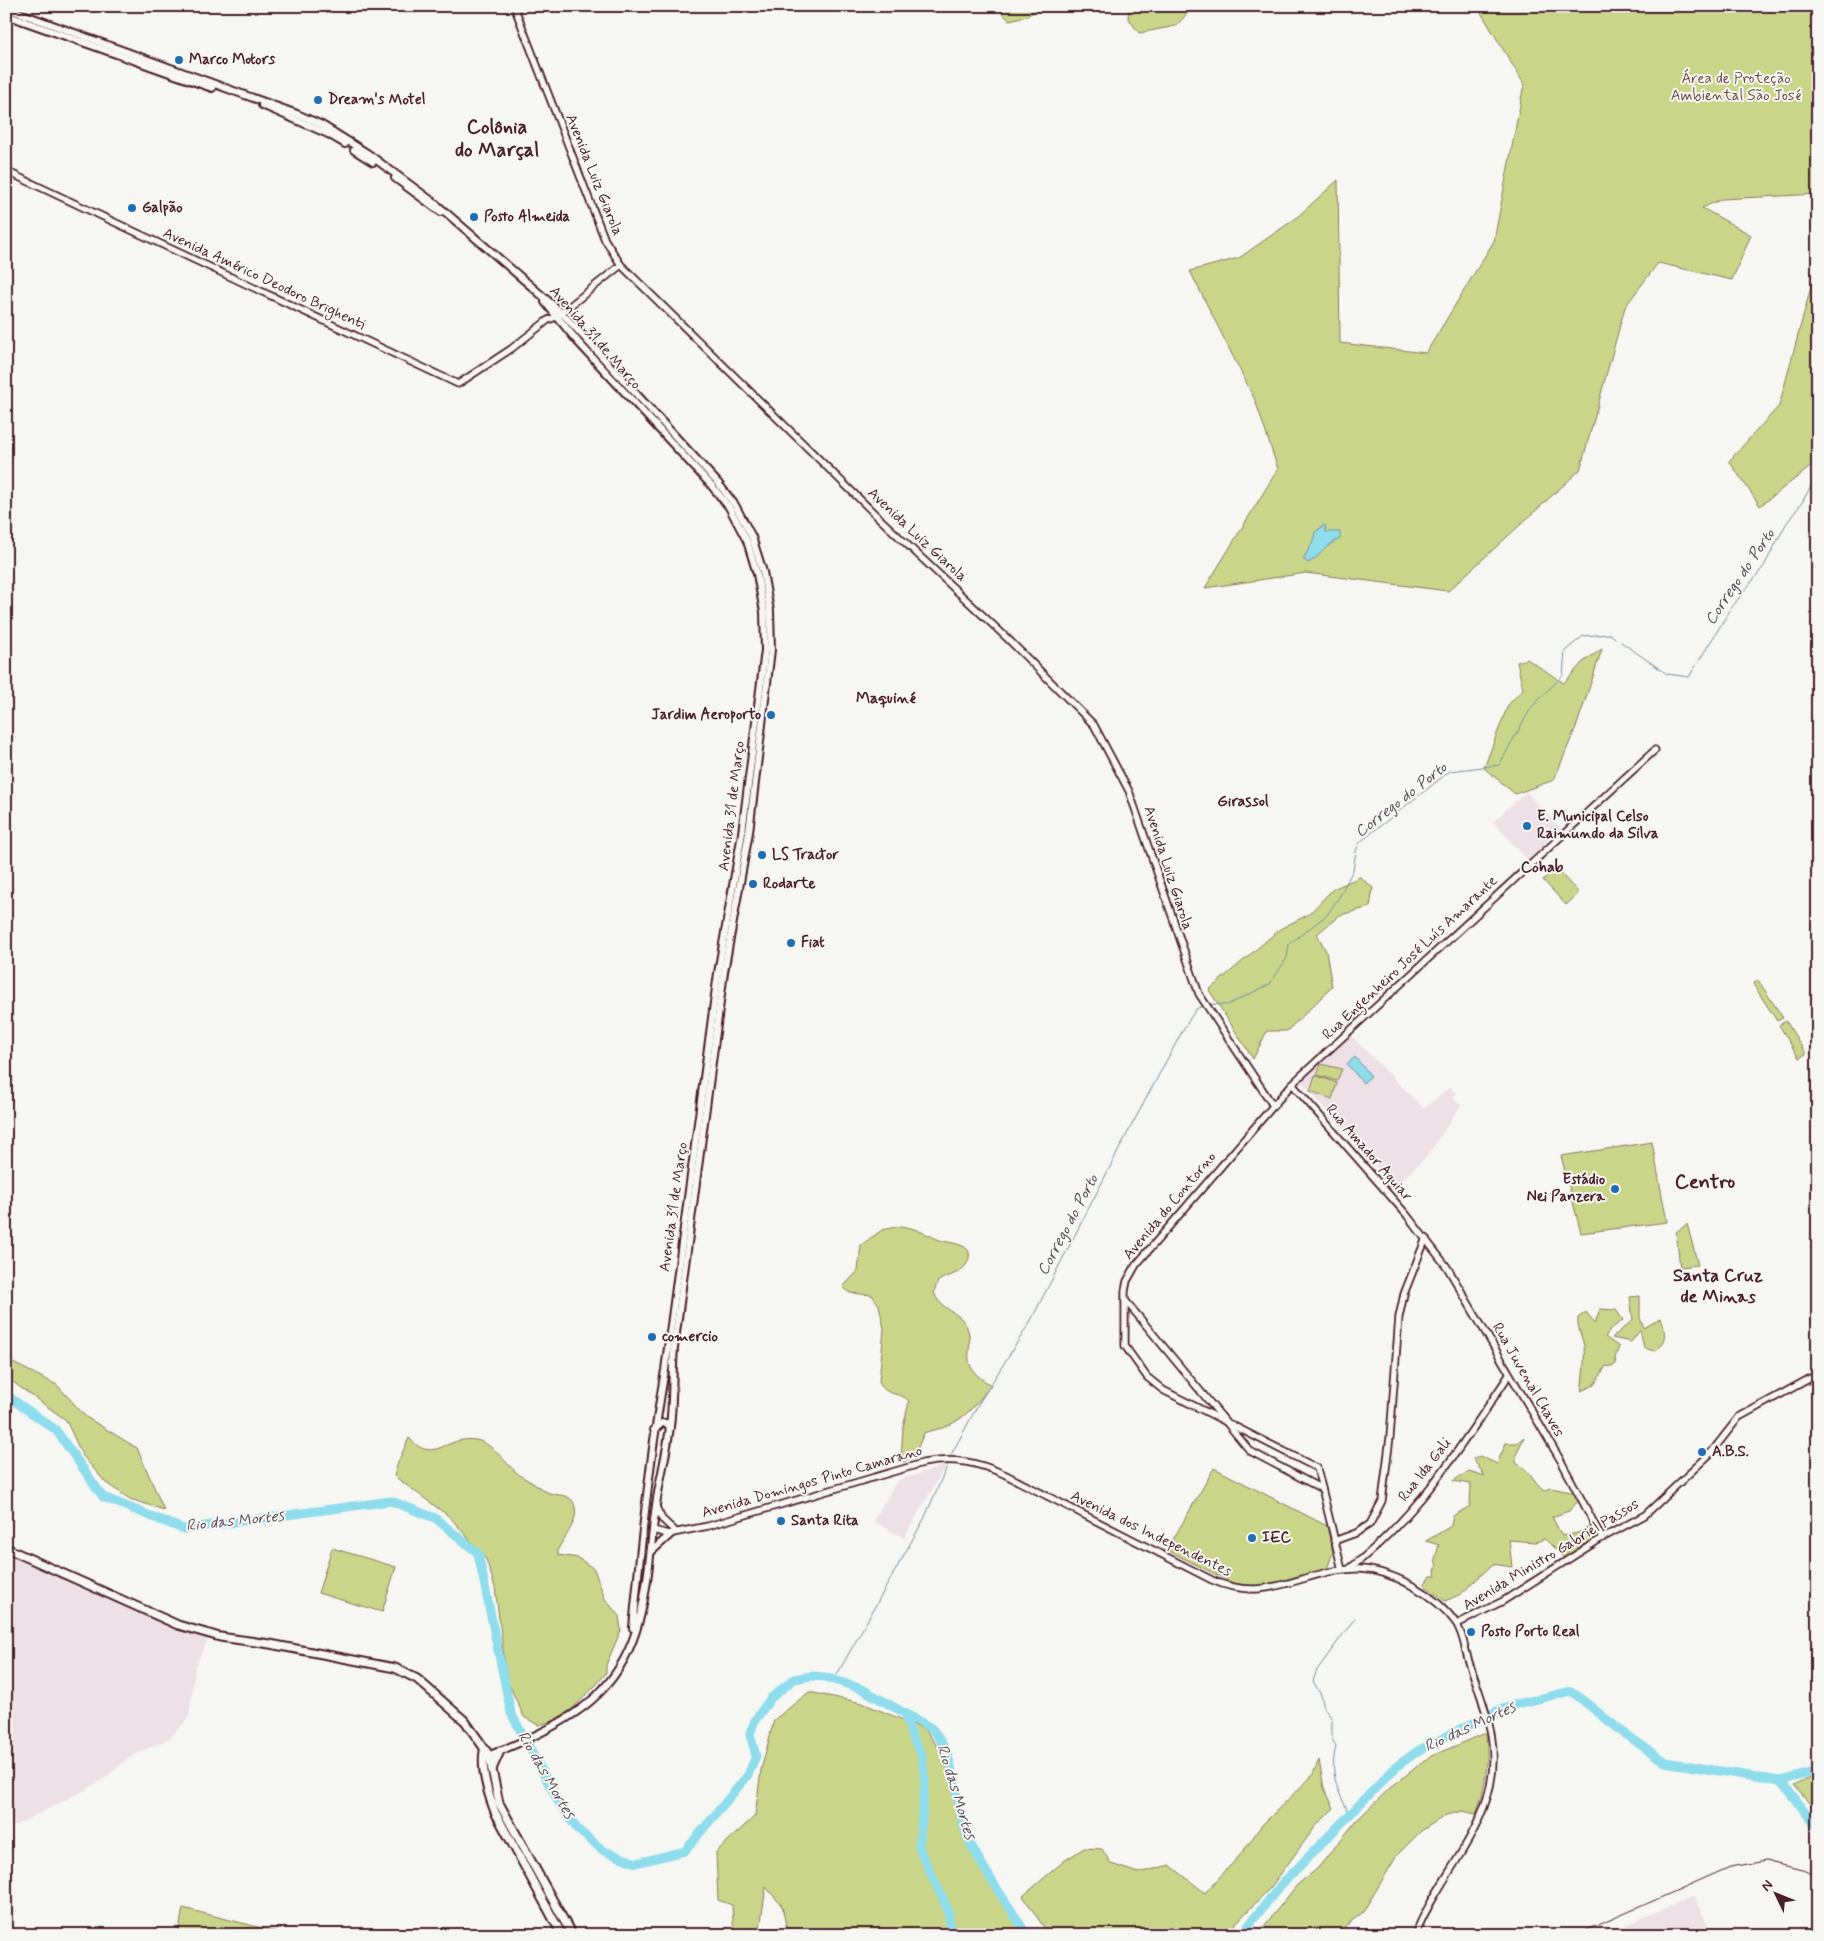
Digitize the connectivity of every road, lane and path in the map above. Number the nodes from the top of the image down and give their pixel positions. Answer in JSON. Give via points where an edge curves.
{"nodes":[{"id":1,"x":514,"y":6,"type":"edge"},
{"id":2,"x":6,"y":8,"type":"edge"},
{"id":3,"x":6,"y":15,"type":"edge"},
{"id":4,"x":6,"y":171,"type":"edge"},
{"id":5,"x":448,"y":217,"type":"junction"},
{"id":6,"x":621,"y":265,"type":"junction"},
{"id":7,"x":558,"y":315,"type":"junction"},
{"id":8,"x":1655,"y":750,"type":"dead end"},
{"id":9,"x":1292,"y":1084,"type":"junction"},
{"id":10,"x":1272,"y":1104,"type":"junction"},
{"id":11,"x":694,"y":1173,"type":"junction"},
{"id":12,"x":1426,"y":1238,"type":"junction"},
{"id":13,"x":1125,"y":1300,"type":"junction"},
{"id":14,"x":1818,"y":1374,"type":"edge"},
{"id":15,"x":1509,"y":1375,"type":"junction"},
{"id":16,"x":1226,"y":1422,"type":"junction"},
{"id":17,"x":670,"y":1428,"type":"junction"},
{"id":18,"x":654,"y":1431,"type":"junction"},
{"id":19,"x":956,"y":1460,"type":"joint"},
{"id":20,"x":1322,"y":1489,"type":"junction"},
{"id":21,"x":656,"y":1506,"type":"junction"},
{"id":22,"x":644,"y":1512,"type":"junction"},
{"id":23,"x":653,"y":1530,"type":"junction"},
{"id":24,"x":674,"y":1532,"type":"junction"},
{"id":25,"x":1602,"y":1538,"type":"junction"},
{"id":26,"x":1334,"y":1541,"type":"junction"},
{"id":27,"x":6,"y":1548,"type":"edge"},
{"id":28,"x":651,"y":1555,"type":"junction"},
{"id":29,"x":639,"y":1557,"type":"junction"},
{"id":30,"x":1345,"y":1570,"type":"junction"},
{"id":31,"x":635,"y":1589,"type":"junction"},
{"id":32,"x":646,"y":1592,"type":"junction"},
{"id":33,"x":1457,"y":1624,"type":"junction"},
{"id":34,"x":632,"y":1642,"type":"junction"},
{"id":35,"x":502,"y":1750,"type":"junction"},
{"id":36,"x":486,"y":1754,"type":"junction"},
{"id":37,"x":492,"y":1770,"type":"junction"},
{"id":38,"x":562,"y":1935,"type":"edge"},
{"id":39,"x":572,"y":1935,"type":"edge"},
{"id":40,"x":1415,"y":1935,"type":"edge"}],
"edges":[{"from":1,"to":6,"type":"street","name":"Avenida Luiz Giarola","via":[[605,240]]},
{"from":2,"to":5,"type":"main road","via":[[322,125],[407,181]]},
{"from":3,"to":5,"type":"main road","via":[[306,124],[355,150]]},
{"from":4,"to":7,"type":"street","name":"Avenida Américo Deodoro Brighenti","via":[[458,384]]},
{"from":5,"to":7,"type":"main road","name":"Avenida 31 de Março","via":[[538,292]]},
{"from":6,"to":7,"type":"street"},
{"from":6,"to":10,"type":"street","name":"Avenida Luiz Giarola","via":[[1094,725],[1129,791],[1199,994]]},
{"from":7,"to":11,"type":"main road","name":"Avenida 31 de Março","via":[[655,420],[729,507],[749,539],[767,612],[734,903],[718,972]]},
{"from":8,"to":9,"type":"street","name":"Rua Engenheiro José Luís Amarante"},
{"from":9,"to":10,"type":"street","name":"Avenida do Contorno"},
{"from":9,"to":12,"type":"street","name":"Rua Amador Aguiar"},
{"from":10,"to":13,"type":"street","name":"Avenida do Contorno","via":[[1136,1265],[1127,1280]]},
{"from":11,"to":17,"type":"main road","name":"Avenida 31 de Março","via":[[672,1366]]},
{"from":11,"to":18,"type":"main road","name":"Avenida 31 de Março"},
{"from":12,"to":15,"type":"street","name":"Rua Juvenal Chaves","via":[[1464,1294]]},
{"from":12,"to":26,"type":"street","via":[[1404,1294],[1399,1317],[1382,1501],[1370,1524]]},
{"from":13,"to":16,"type":"street"},
{"from":13,"to":16,"type":"street","name":"Avenida do Contorno","via":[[1125,1346],[1147,1377],[1163,1390]]},
{"from":14,"to":25,"type":"street","name":"Avenida Ministro Gabriel Passos","via":[[1739,1418],[1710,1454],[1645,1515]]},
{"from":15,"to":25,"type":"street","name":"Rua Juvenal Chaves"},
{"from":15,"to":30,"type":"street","name":"Rua Ida Gali","via":[[1422,1497],[1392,1531]]},
{"from":16,"to":20,"type":"street","via":[[1250,1451]]},
{"from":16,"to":20,"type":"street","via":[[1317,1468]]},
{"from":17,"to":18,"type":"main road","via":[[667,1423],[662,1423]]},
{"from":17,"to":21,"type":"main road","name":"Avenida 31 de Março"},
{"from":18,"to":22,"type":"main road","name":"Avenida 31 de Março"},
{"from":19,"to":24,"type":"street","name":"Avenida Domingos Pinto Camarano","via":[[923,1463],[750,1514]]},
{"from":19,"to":30,"type":"street","name":"Avenida dos Independentes","via":[[979,1464],[1004,1474],[1212,1580],[1236,1589],[1258,1590]]},
{"from":20,"to":26,"type":"street"},
{"from":21,"to":23,"type":"main road","name":"Avenida 31 de Março"},
{"from":21,"to":24,"type":"street"},
{"from":22,"to":23,"type":"main road"},
{"from":22,"to":29,"type":"main road","name":"Avenida 31 de Março"},
{"from":23,"to":24,"type":"street"},
{"from":23,"to":28,"type":"main road","name":"Avenida 31 de Março"},
{"from":24,"to":28,"type":"main road"},
{"from":25,"to":33,"type":"street","name":"Avenida Ministro Gabriel Passos","via":[[1503,1602]]},
{"from":26,"to":30,"type":"street"},
{"from":27,"to":36,"type":"highway","via":[[178,1625],[405,1671],[458,1714]]},
{"from":28,"to":29,"type":"main road"},
{"from":28,"to":32,"type":"main road","name":"Avenida 31 de Março"},
{"from":29,"to":31,"type":"main road","name":"Avenida 31 de Março"},
{"from":30,"to":33,"type":"street","via":[[1361,1569],[1386,1575],[1422,1590],[1440,1604]]},
{"from":31,"to":32,"type":"main road"},
{"from":31,"to":34,"type":"main road","name":"Avenida 31 de Março"},
{"from":32,"to":34,"type":"main road","name":"Avenida 31 de Março"},
{"from":33,"to":40,"type":"street","via":[[1493,1736],[1491,1784],[1482,1813]]},
{"from":34,"to":35,"type":"main road","name":"Avenida 31 de Março","via":[[617,1672],[585,1707]]},
{"from":35,"to":36,"type":"main road","name":"Avenida 31 de Março"},
{"from":35,"to":37,"type":"highway"},
{"from":36,"to":37,"type":"highway"},
{"from":36,"to":38,"type":"highway","via":[[488,1790],[495,1812]]},
{"from":37,"to":39,"type":"highway","via":[[499,1803]]}]}
